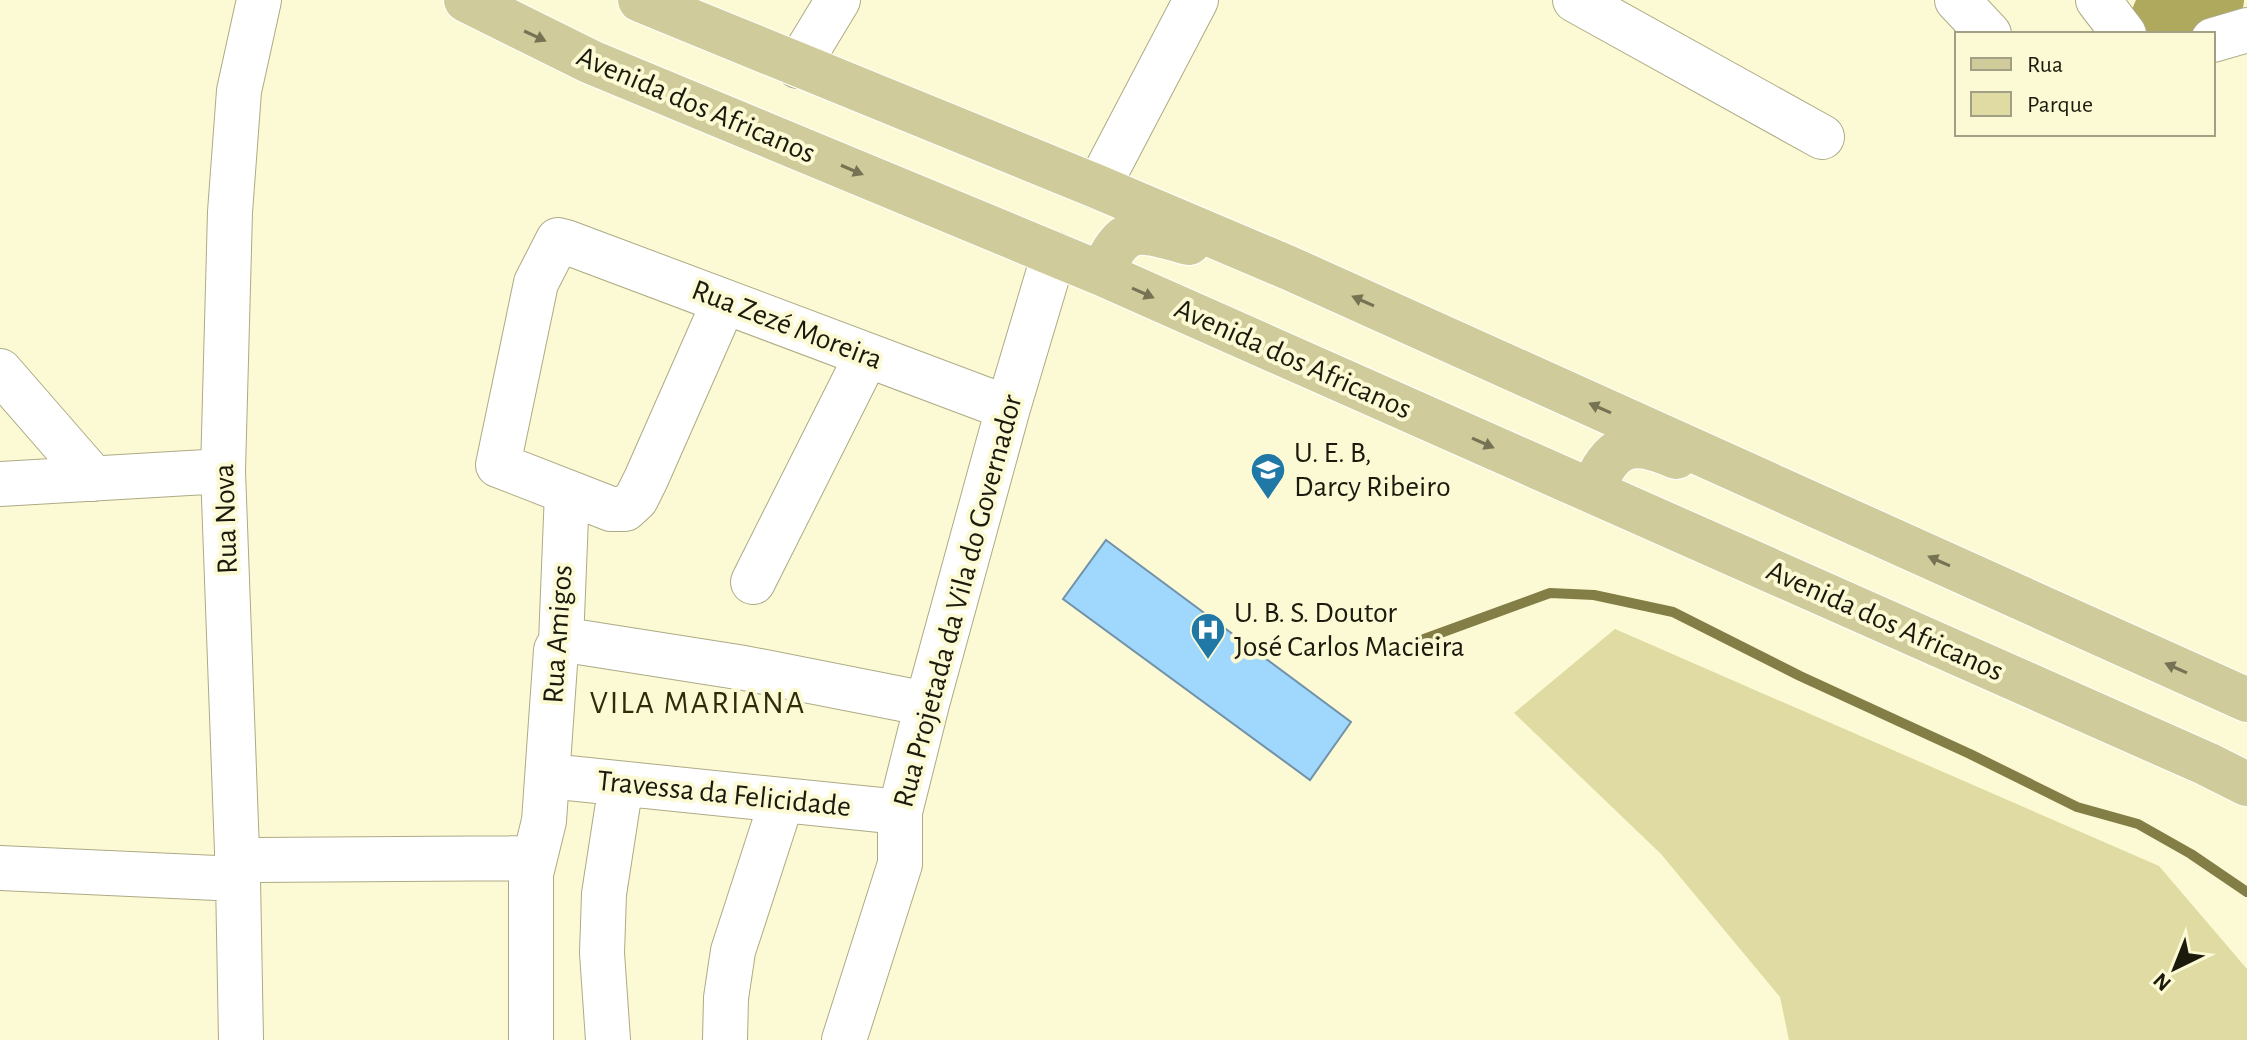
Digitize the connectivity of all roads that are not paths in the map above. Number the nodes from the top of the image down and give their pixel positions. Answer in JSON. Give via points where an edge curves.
{"nodes":[{"id":1,"x":259,"y":0,"type":"edge"},
{"id":2,"x":466,"y":0,"type":"edge"},
{"id":3,"x":640,"y":0,"type":"edge"},
{"id":4,"x":838,"y":0,"type":"edge"},
{"id":5,"x":1196,"y":0,"type":"edge"},
{"id":6,"x":1575,"y":0,"type":"edge"},
{"id":7,"x":1957,"y":0,"type":"edge"},
{"id":8,"x":2247,"y":30,"type":"edge"},
{"id":9,"x":1987,"y":32,"type":"edge"},
{"id":10,"x":2215,"y":39,"type":"edge"},
{"id":11,"x":798,"y":66,"type":"junction"},
{"id":12,"x":1822,"y":137,"type":"dead end"},
{"id":13,"x":1098,"y":187,"type":"junction"},
{"id":14,"x":1054,"y":254,"type":"junction"},
{"id":15,"x":1289,"y":268,"type":"junction"},
{"id":16,"x":1102,"y":274,"type":"junction"},
{"id":17,"x":724,"y":302,"type":"junction"},
{"id":18,"x":867,"y":355,"type":"junction"},
{"id":19,"x":0,"y":371,"type":"edge"},
{"id":20,"x":1008,"y":408,"type":"junction"},
{"id":21,"x":223,"y":471,"type":"junction"},
{"id":22,"x":94,"y":479,"type":"junction"},
{"id":23,"x":0,"y":484,"type":"edge"},
{"id":24,"x":1592,"y":491,"type":"junction"},
{"id":25,"x":567,"y":492,"type":"junction"},
{"id":26,"x":1842,"y":517,"type":"junction"},
{"id":27,"x":753,"y":582,"type":"dead end"},
{"id":28,"x":561,"y":642,"type":"junction"},
{"id":29,"x":2247,"y":700,"type":"edge"},
{"id":30,"x":927,"y":704,"type":"junction"},
{"id":31,"x":549,"y":776,"type":"junction"},
{"id":32,"x":621,"y":784,"type":"junction"},
{"id":33,"x":2247,"y":784,"type":"edge"},
{"id":34,"x":782,"y":800,"type":"junction"},
{"id":35,"x":900,"y":812,"type":"junction"},
{"id":36,"x":534,"y":858,"type":"junction"},
{"id":37,"x":0,"y":868,"type":"edge"},
{"id":38,"x":238,"y":870,"type":"junction"},
{"id":39,"x":241,"y":1040,"type":"edge"},
{"id":40,"x":531,"y":1040,"type":"edge"},
{"id":41,"x":608,"y":1040,"type":"edge"},
{"id":42,"x":725,"y":1040,"type":"edge"},
{"id":43,"x":844,"y":1040,"type":"edge"}],
"edges":[{"from":1,"to":21,"type":"street","name":"Rua Nova","via":[[236,121]]},
{"from":2,"to":14,"type":"main road","name":"Avenida dos Africanos","one_way":true,"via":[[591,62]]},
{"from":3,"to":11,"type":"main road"},
{"from":4,"to":11,"type":"street"},
{"from":5,"to":13,"type":"street"},
{"from":6,"to":12,"type":"street"},
{"from":7,"to":9,"type":"street"},
{"from":8,"to":10,"type":"street"},
{"from":11,"to":13,"type":"main road"},
{"from":13,"to":15,"type":"main road"},
{"from":14,"to":16,"type":"main road","name":"Avenida dos Africanos"},
{"from":14,"to":20,"type":"street","name":"Rua Projetada da Vila do Governador"},
{"from":15,"to":16,"type":"main road","via":[[1137,232],[1112,249]]},
{"from":26,"to":15,"type":"main road","one_way":true},
{"from":16,"to":24,"type":"main road","name":"Avenida dos Africanos","one_way":true},
{"from":17,"to":18,"type":"street","name":"Rua Zezé Moreira"},
{"from":17,"to":25,"type":"street","via":[[636,499],[625,509],[611,509]]},
{"from":17,"to":25,"type":"street","name":"Rua Zezé Moreira","via":[[558,240],[536,283],[498,465]]},
{"from":18,"to":20,"type":"street","name":"Rua Zezé Moreira"},
{"from":18,"to":27,"type":"street"},
{"from":19,"to":22,"type":"street"},
{"from":20,"to":30,"type":"street","name":"Rua Projetada da Vila do Governador"},
{"from":21,"to":22,"type":"street"},
{"from":21,"to":38,"type":"street","name":"Rua Nova"},
{"from":22,"to":23,"type":"street"},
{"from":24,"to":26,"type":"main road","via":[[1608,458],[1643,445],[1800,514]]},
{"from":24,"to":33,"type":"main road","name":"Avenida dos Africanos"},
{"from":25,"to":28,"type":"street","name":"Rua Amigos"},
{"from":29,"to":26,"type":"main road","one_way":true},
{"from":28,"to":30,"type":"street","via":[[635,649]]},
{"from":28,"to":31,"type":"street","name":"Rua Amigos","via":[[556,650]]},
{"from":30,"to":35,"type":"street","name":"Rua Projetada da Vila do Governador"},
{"from":31,"to":32,"type":"street","name":"Travessa da Felicidade"},
{"from":31,"to":36,"type":"street","name":"Rua Amigos"},
{"from":32,"to":34,"type":"street","name":"Travessa da Felicidade"},
{"from":32,"to":41,"type":"street","via":[[604,894]]},
{"from":34,"to":35,"type":"street","name":"Travessa da Felicidade"},
{"from":34,"to":42,"type":"street","via":[[733,951]]},
{"from":35,"to":43,"type":"street","name":"Rua Projetada da Vila do Governador","via":[[900,864]]},
{"from":36,"to":38,"type":"street"},
{"from":36,"to":40,"type":"street","name":"Rua Amigos"},
{"from":37,"to":38,"type":"street"},
{"from":38,"to":39,"type":"street","name":"Rua Nova"}]}
